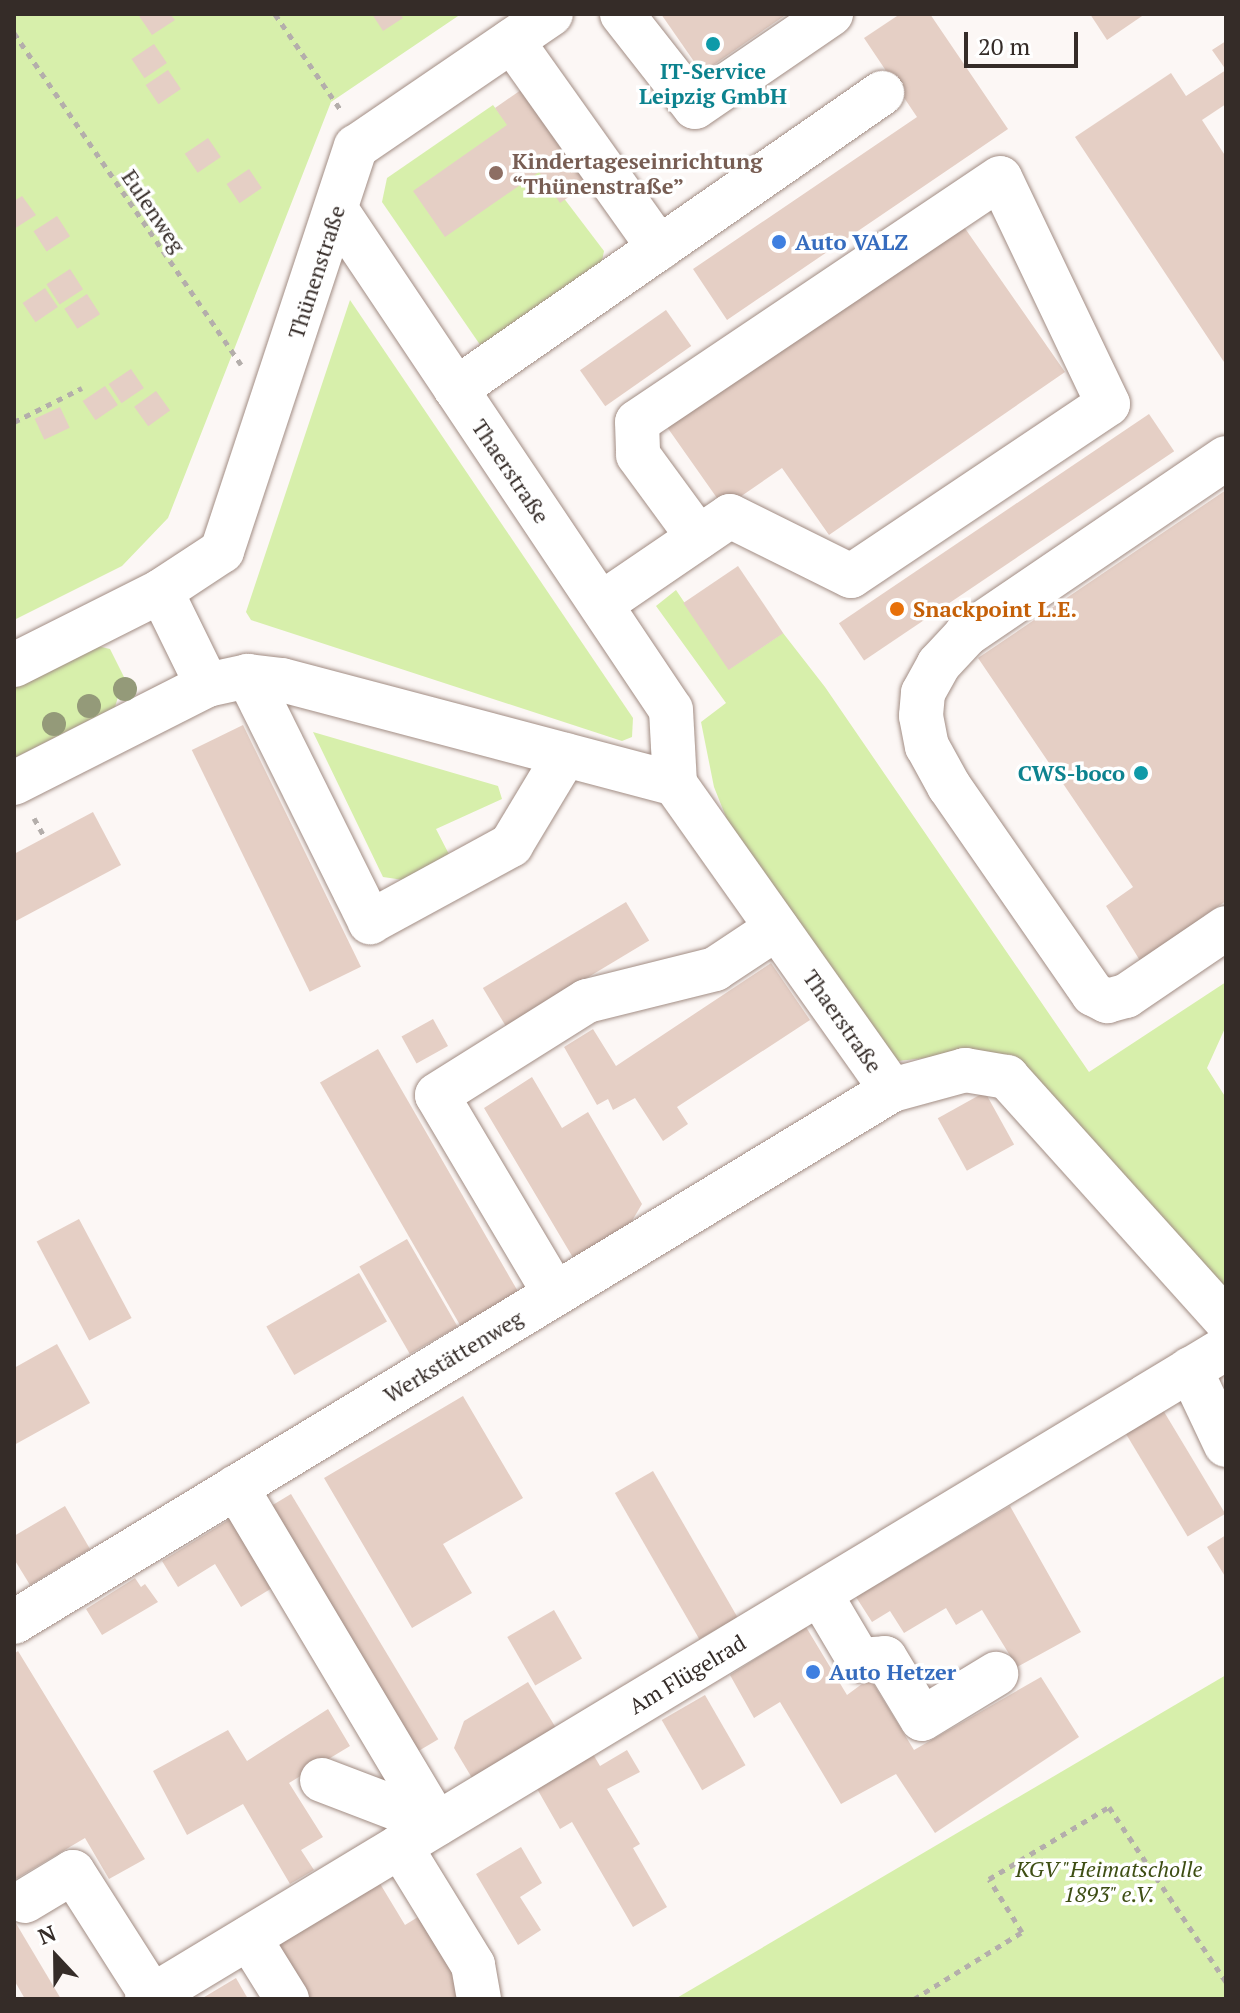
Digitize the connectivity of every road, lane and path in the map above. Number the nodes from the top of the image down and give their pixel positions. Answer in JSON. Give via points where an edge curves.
{"nodes":[{"id":1,"x":275,"y":14,"type":"edge"},
{"id":2,"x":551,"y":14,"type":"edge"},
{"id":3,"x":622,"y":14,"type":"edge"},
{"id":4,"x":831,"y":14,"type":"edge"},
{"id":5,"x":14,"y":33,"type":"edge"},
{"id":6,"x":512,"y":41,"type":"junction"},
{"id":7,"x":882,"y":93,"type":"dead end"},
{"id":8,"x":363,"y":143,"type":"junction"},
{"id":9,"x":337,"y":211,"type":"junction"},
{"id":10,"x":659,"y":248,"type":"junction"},
{"id":11,"x":82,"y":388,"type":"dead end"},
{"id":12,"x":456,"y":389,"type":"junction"},
{"id":13,"x":271,"y":404,"type":"junction"},
{"id":14,"x":14,"y":422,"type":"edge"},
{"id":15,"x":1226,"y":458,"type":"edge"},
{"id":16,"x":698,"y":537,"type":"junction"},
{"id":17,"x":161,"y":591,"type":"junction"},
{"id":18,"x":601,"y":604,"type":"junction"},
{"id":19,"x":14,"y":665,"type":"edge"},
{"id":20,"x":228,"y":681,"type":"junction"},
{"id":21,"x":565,"y":755,"type":"junction"},
{"id":22,"x":14,"y":783,"type":"edge"},
{"id":23,"x":675,"y":784,"type":"junction"},
{"id":24,"x":777,"y":928,"type":"junction"},
{"id":25,"x":1226,"y":928,"type":"edge"},
{"id":26,"x":892,"y":1090,"type":"junction"},
{"id":27,"x":555,"y":1294,"type":"junction"},
{"id":28,"x":1226,"y":1320,"type":"edge"},
{"id":29,"x":1208,"y":1359,"type":"edge"},
{"id":30,"x":1226,"y":1445,"type":"edge"},
{"id":31,"x":236,"y":1487,"type":"junction"},
{"id":32,"x":820,"y":1594,"type":"junction"},
{"id":33,"x":14,"y":1622,"type":"edge"},
{"id":34,"x":996,"y":1674,"type":"dead end"},
{"id":35,"x":322,"y":1780,"type":"dead end"},
{"id":36,"x":437,"y":1824,"type":"junction"},
{"id":37,"x":400,"y":1846,"type":"junction"},
{"id":38,"x":25,"y":1901,"type":"dead end"},
{"id":39,"x":249,"y":1938,"type":"junction"},
{"id":40,"x":1226,"y":1982,"type":"edge"},
{"id":41,"x":150,"y":1997,"type":"edge"},
{"id":42,"x":287,"y":1999,"type":"edge"},
{"id":43,"x":479,"y":1999,"type":"edge"},
{"id":44,"x":914,"y":1999,"type":"edge"}],
"edges":[{"from":1,"to":8,"type":"path"},
{"from":2,"to":6,"type":"street"},
{"from":3,"to":4,"type":"street","via":[[695,107]]},
{"from":5,"to":13,"type":"path","name":"Eulenweg"},
{"from":6,"to":8,"type":"street"},
{"from":6,"to":10,"type":"street"},
{"from":7,"to":10,"type":"street"},
{"from":8,"to":9,"type":"street","name":"Thünenstraße","via":[[356,147]]},
{"from":9,"to":12,"type":"street","name":"Thaerstraße"},
{"from":9,"to":13,"type":"street","name":"Thünenstraße"},
{"from":10,"to":12,"type":"street"},
{"from":11,"to":14,"type":"path"},
{"from":12,"to":18,"type":"street","name":"Thaerstraße"},
{"from":13,"to":17,"type":"street","name":"Thünenstraße","via":[[222,551]]},
{"from":15,"to":25,"type":"street","via":[[966,635],[939,664],[923,693],[921,716],[927,746],[949,786],[1093,994],[1107,1001],[1126,996]]},
{"from":16,"to":16,"type":"street","via":[[730,516],[851,576],[1108,404],[1000,178],[637,422],[638,455]]},
{"from":16,"to":18,"type":"street"},
{"from":17,"to":19,"type":"street"},
{"from":17,"to":20,"type":"street"},
{"from":18,"to":23,"type":"street","name":"Thaerstraße","via":[[671,710]]},
{"from":20,"to":21,"type":"street","via":[[282,680]]},
{"from":20,"to":21,"type":"street","via":[[370,922],[511,845]]},
{"from":20,"to":22,"type":"street"},
{"from":21,"to":23,"type":"street"},
{"from":23,"to":24,"type":"street","name":"Thaerstraße"},
{"from":24,"to":26,"type":"street","name":"Thaerstraße"},
{"from":24,"to":27,"type":"street","via":[[715,969],[587,1001],[437,1095]]},
{"from":26,"to":27,"type":"street","name":"Werkstättenweg"},
{"from":26,"to":28,"type":"street","name":"Thaerstraße","via":[[965,1070],[1007,1077]]},
{"from":27,"to":31,"type":"street","name":"Werkstättenweg"},
{"from":29,"to":30,"type":"street"},
{"from":29,"to":32,"type":"street","name":"Am Flügelrad"},
{"from":31,"to":33,"type":"street","name":"Werkstättenweg"},
{"from":31,"to":36,"type":"street"},
{"from":32,"to":34,"type":"street","via":[[859,1660],[885,1658],[922,1719]]},
{"from":32,"to":36,"type":"street","name":"Am Flügelrad"},
{"from":35,"to":36,"type":"street"},
{"from":36,"to":37,"type":"street","name":"Am Flügelrad"},
{"from":37,"to":39,"type":"street","name":"Am Flügelrad"},
{"from":37,"to":43,"type":"street","via":[[473,1965]]},
{"from":38,"to":41,"type":"street","via":[[73,1872]]},
{"from":39,"to":41,"type":"street","name":"Am Flügelrad"},
{"from":39,"to":42,"type":"street"},
{"from":40,"to":44,"type":"path","via":[[1109,1807],[989,1879],[1022,1932]]}]}
